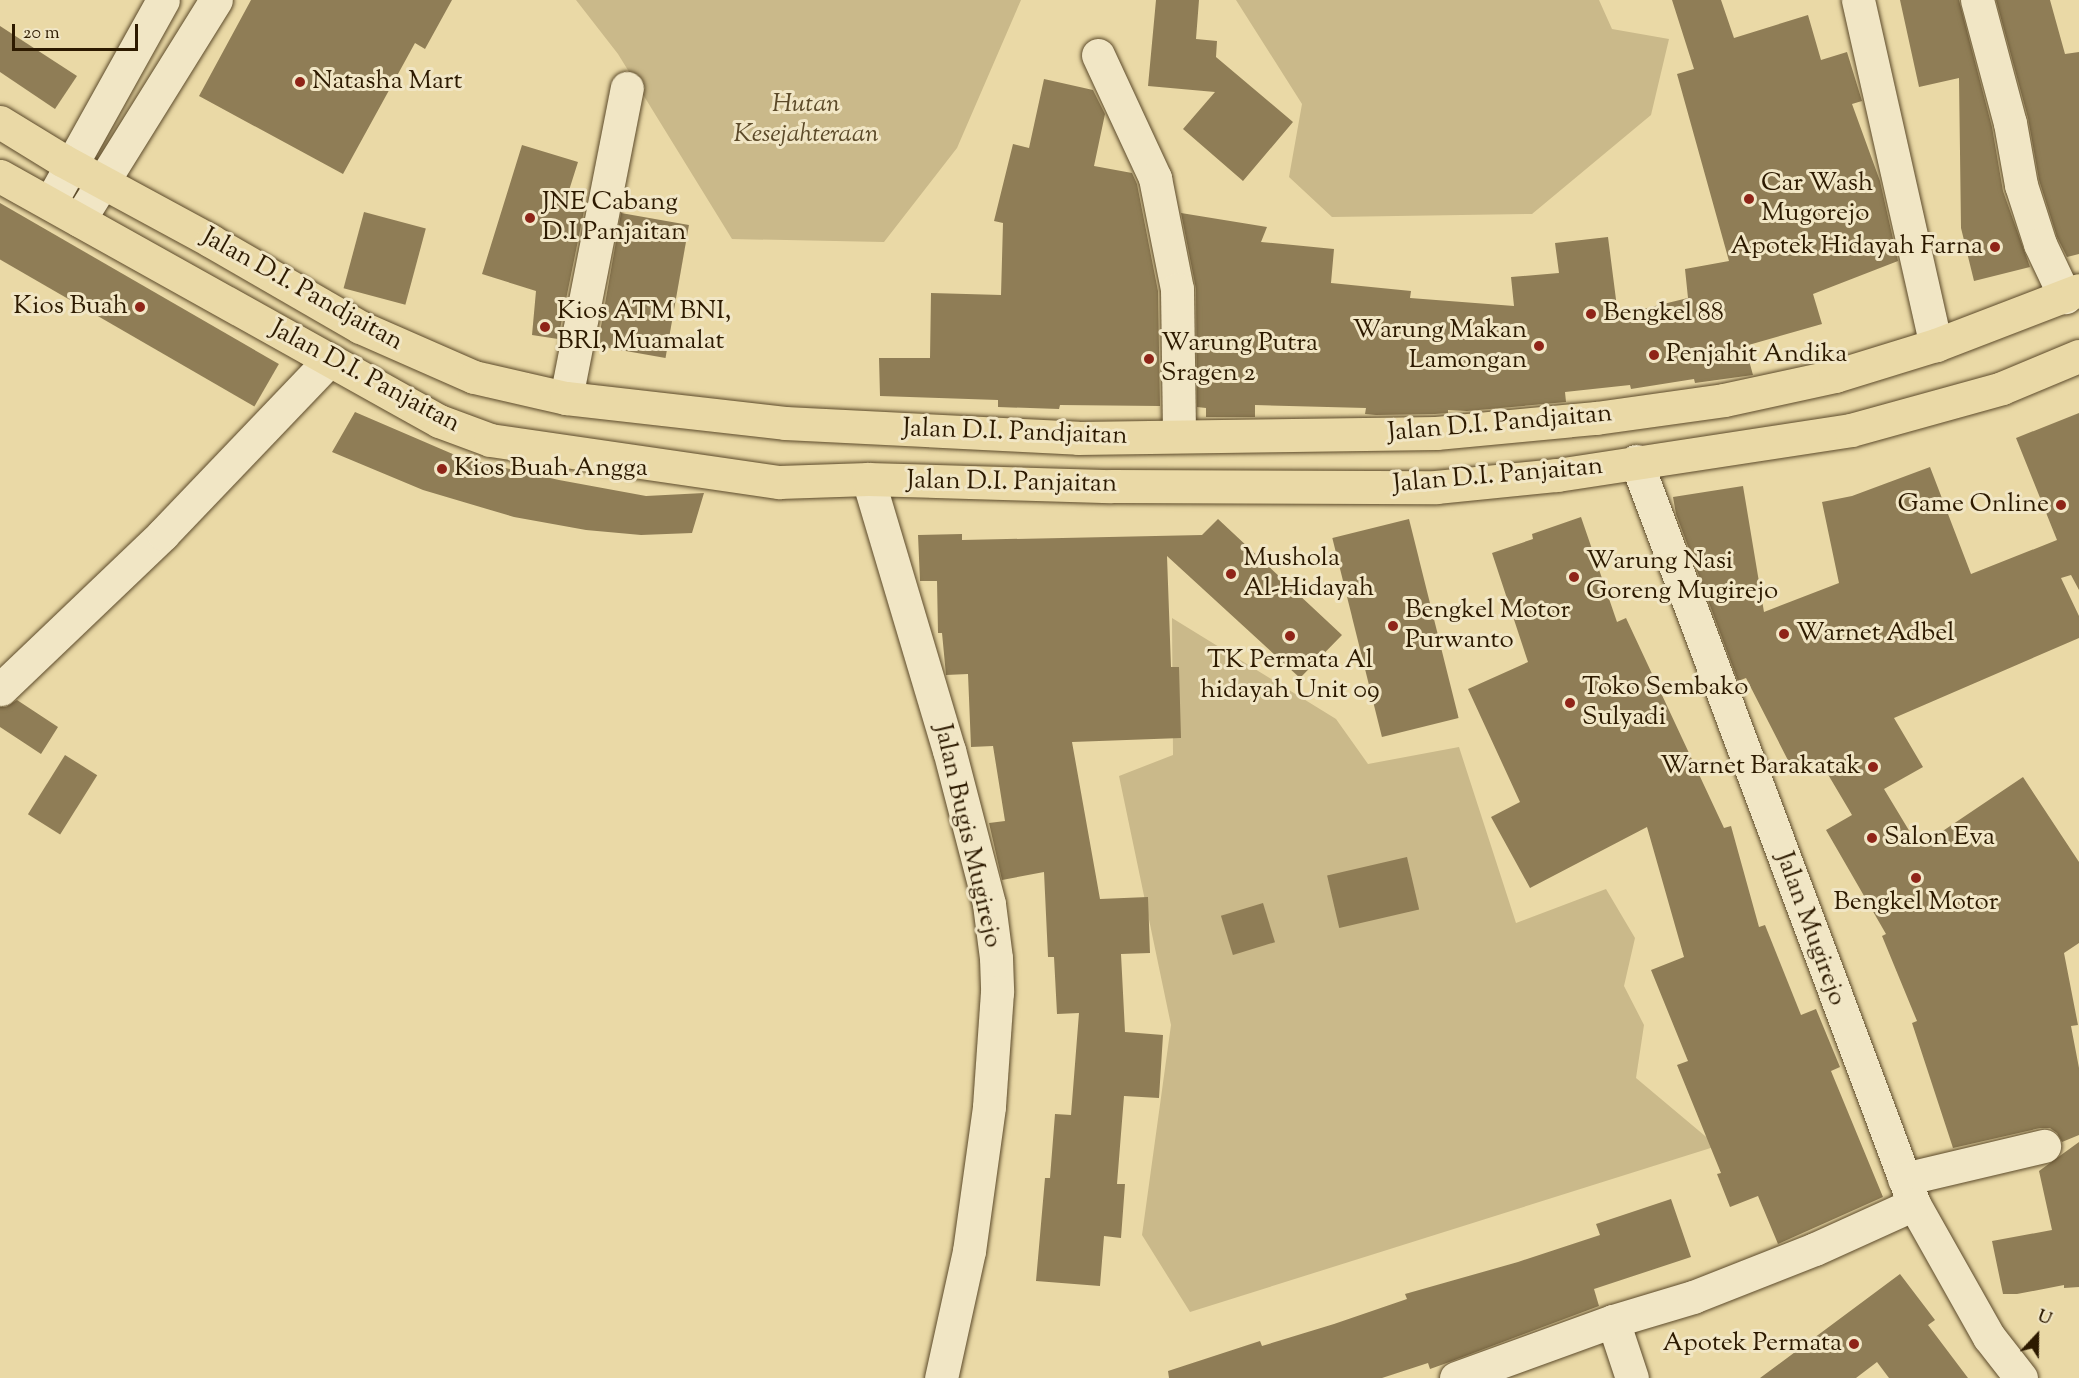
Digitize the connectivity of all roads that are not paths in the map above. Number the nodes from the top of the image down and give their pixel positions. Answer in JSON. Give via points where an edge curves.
{"nodes":[{"id":1,"x":163,"y":0,"type":"edge"},
{"id":2,"x":216,"y":0,"type":"edge"},
{"id":3,"x":1858,"y":0,"type":"edge"},
{"id":4,"x":1977,"y":0,"type":"edge"},
{"id":5,"x":1098,"y":55,"type":"dead end"},
{"id":6,"x":627,"y":88,"type":"dead end"},
{"id":7,"x":0,"y":122,"type":"edge"},
{"id":8,"x":71,"y":165,"type":"junction"},
{"id":9,"x":0,"y":176,"type":"edge"},
{"id":10,"x":102,"y":182,"type":"junction"},
{"id":11,"x":50,"y":203,"type":"junction"},
{"id":12,"x":80,"y":220,"type":"junction"},
{"id":13,"x":2072,"y":294,"type":"edge"},
{"id":14,"x":1936,"y":345,"type":"junction"},
{"id":15,"x":2079,"y":356,"type":"edge"},
{"id":16,"x":329,"y":360,"type":"junction"},
{"id":17,"x":566,"y":398,"type":"junction"},
{"id":18,"x":1619,"y":415,"type":"junction"},
{"id":19,"x":1179,"y":436,"type":"junction"},
{"id":20,"x":1636,"y":461,"type":"junction"},
{"id":21,"x":868,"y":479,"type":"junction"},
{"id":22,"x":1,"y":689,"type":"edge"},
{"id":23,"x":2044,"y":1146,"type":"dead end"},
{"id":24,"x":1909,"y":1192,"type":"junction"},
{"id":25,"x":1613,"y":1320,"type":"junction"},
{"id":26,"x":941,"y":1378,"type":"edge"},
{"id":27,"x":1456,"y":1378,"type":"edge"},
{"id":28,"x":1632,"y":1378,"type":"edge"},
{"id":29,"x":2021,"y":1378,"type":"edge"}],
"edges":[{"from":1,"to":8,"type":"street"},
{"from":2,"to":10,"type":"street"},
{"from":3,"to":14,"type":"street"},
{"from":4,"to":13,"type":"street","via":[[2010,123],[2021,185],[2040,244]]},
{"from":5,"to":19,"type":"street","via":[[1155,178],[1177,289]]},
{"from":6,"to":17,"type":"street"},
{"from":7,"to":8,"type":"highway","name":"Jalan D.I. Pandjaitan"},
{"from":8,"to":10,"type":"highway","name":"Jalan D.I. Pandjaitan"},
{"from":8,"to":11,"type":"street"},
{"from":9,"to":11,"type":"highway","name":"Jalan D.I. Panjaitan"},
{"from":10,"to":12,"type":"street"},
{"from":10,"to":17,"type":"highway","name":"Jalan D.I. Pandjaitan","via":[[360,327],[474,377]]},
{"from":11,"to":12,"type":"highway","name":"Jalan D.I. Panjaitan"},
{"from":12,"to":16,"type":"highway","name":"Jalan D.I. Panjaitan"},
{"from":13,"to":14,"type":"highway","name":"Jalan D.I. Pandjaitan"},
{"from":14,"to":18,"type":"highway","name":"Jalan D.I. Pandjaitan","via":[[1835,376],[1724,400]]},
{"from":15,"to":20,"type":"highway","name":"Jalan D.I. Panjaitan","via":[[2002,388],[1851,430]]},
{"from":16,"to":21,"type":"highway","name":"Jalan D.I. Panjaitan","via":[[439,421],[490,440],[779,482]]},
{"from":16,"to":22,"type":"street","via":[[163,534]]},
{"from":17,"to":19,"type":"highway","name":"Jalan D.I. Pandjaitan","via":[[796,424],[1078,438]]},
{"from":18,"to":19,"type":"highway","name":"Jalan D.I. Pandjaitan","via":[[1436,433]]},
{"from":18,"to":20,"type":"highway"},
{"from":20,"to":21,"type":"highway","name":"Jalan D.I. Panjaitan","via":[[1557,475],[1436,487],[1111,486]]},
{"from":20,"to":24,"type":"street","name":"Jalan Mugirejo"},
{"from":21,"to":26,"type":"street","name":"Jalan Bugis Mugirejo","via":[[949,750],[988,904],[996,958],[989,1107],[969,1251]]},
{"from":23,"to":24,"type":"street"},
{"from":24,"to":25,"type":"street","via":[[1815,1249],[1693,1297]]},
{"from":24,"to":29,"type":"street","name":"Jalan Mugirejo","via":[[1989,1337]]},
{"from":25,"to":27,"type":"street"},
{"from":25,"to":28,"type":"street"}]}
